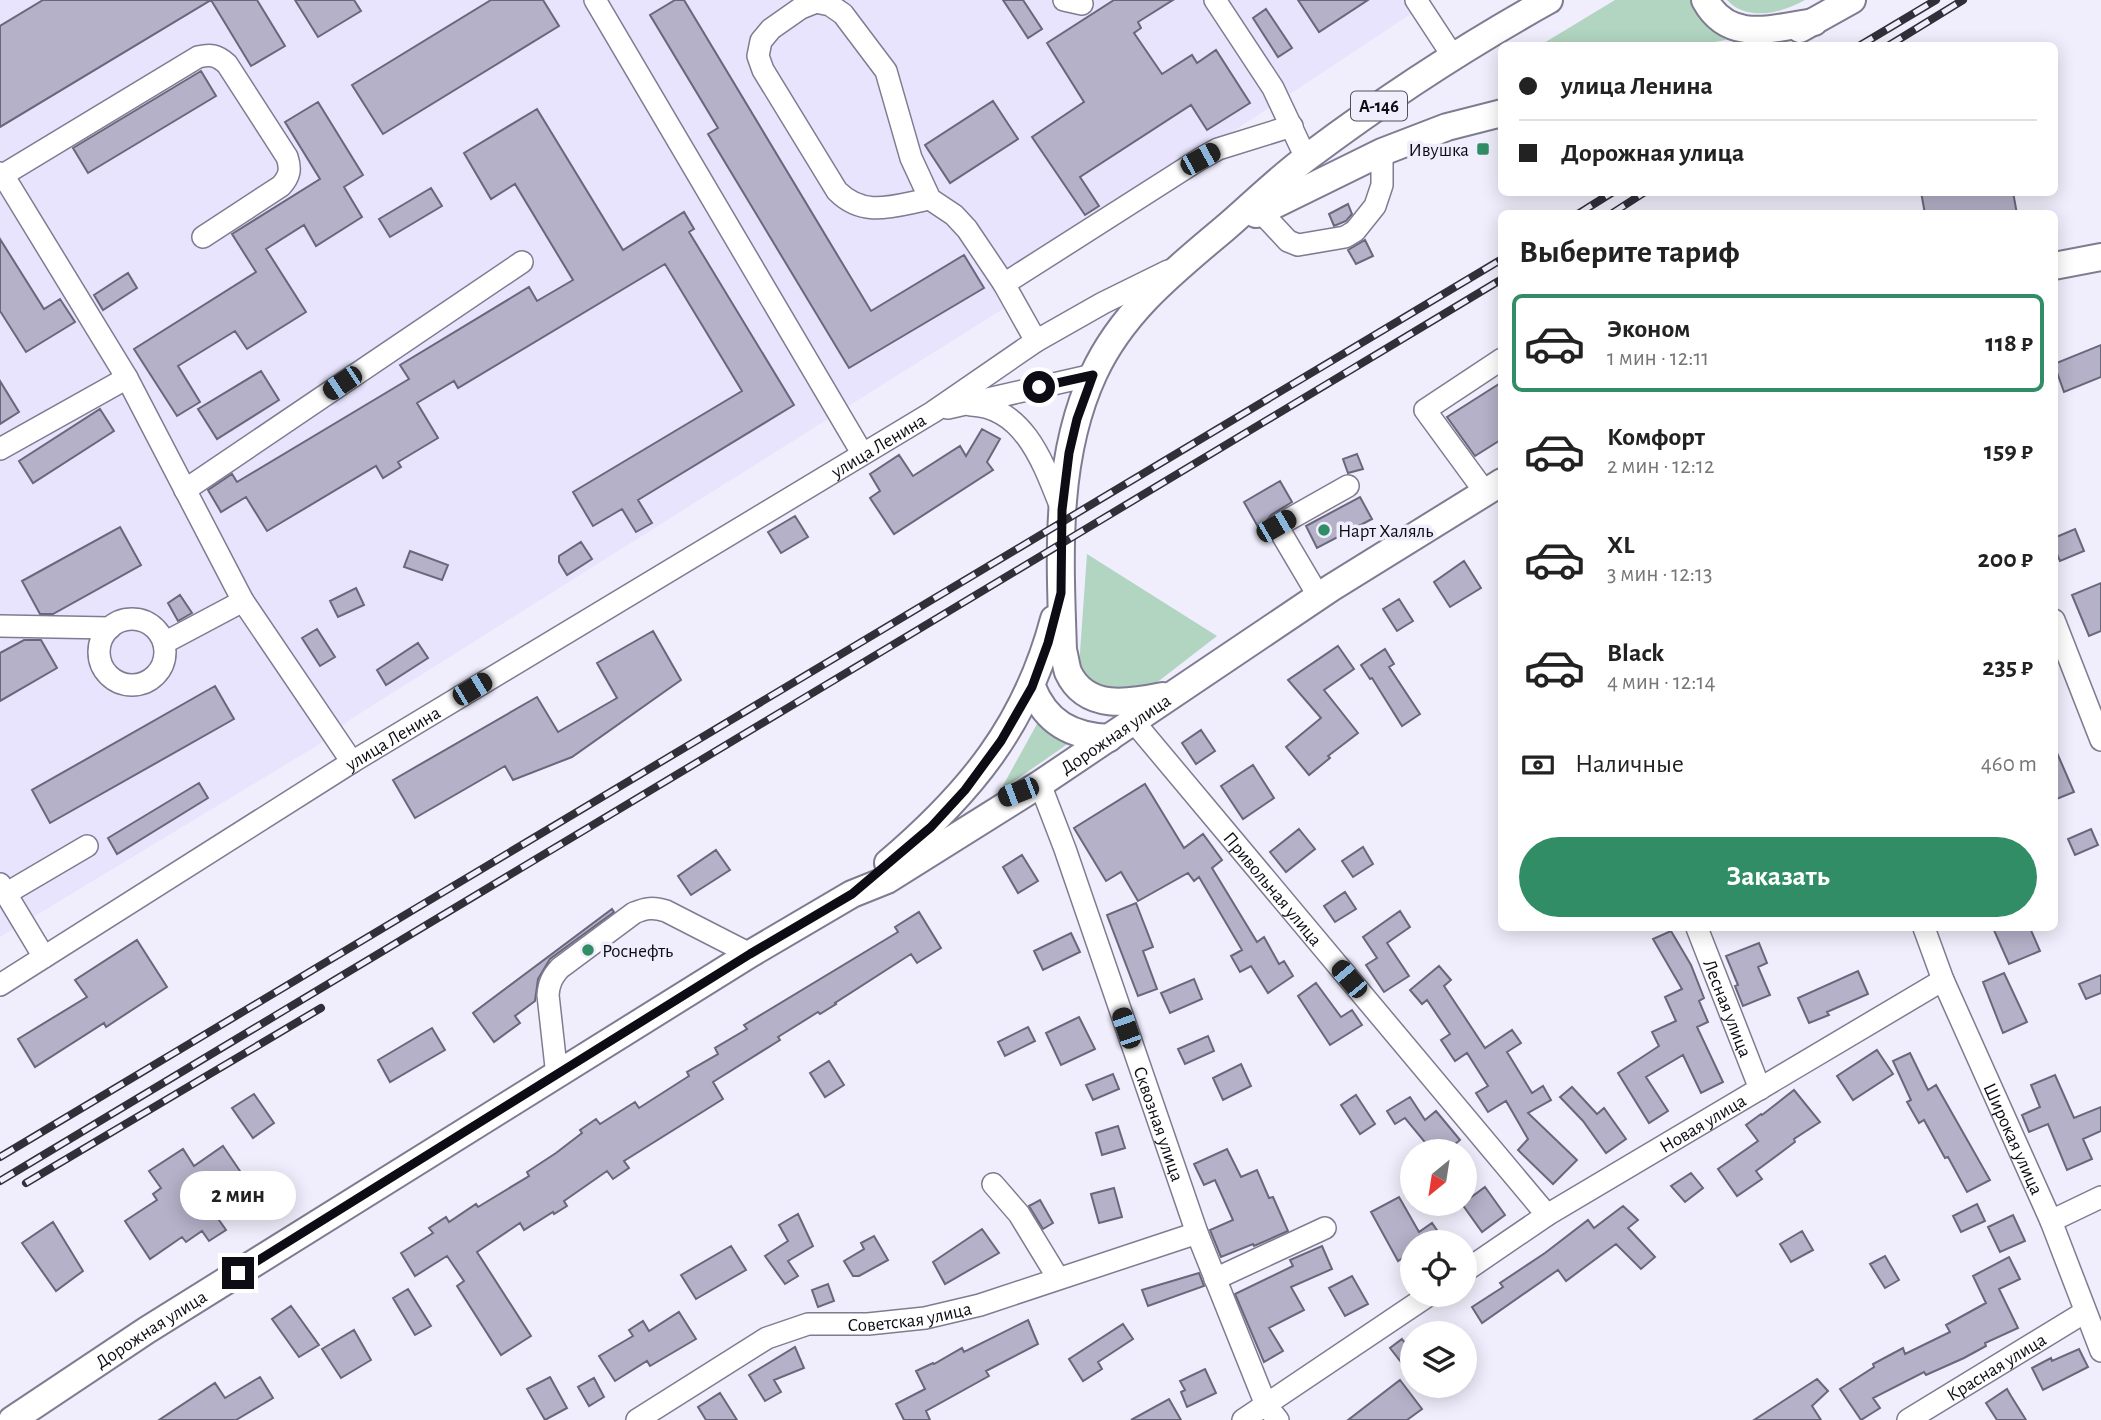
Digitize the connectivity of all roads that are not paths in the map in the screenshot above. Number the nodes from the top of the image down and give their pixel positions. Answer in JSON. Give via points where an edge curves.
{"nodes":[{"id":1,"x":595,"y":0,"type":"edge"},
{"id":2,"x":1215,"y":0,"type":"edge"},
{"id":3,"x":1416,"y":0,"type":"edge"},
{"id":4,"x":1549,"y":0,"type":"edge"},
{"id":5,"x":1705,"y":0,"type":"edge"},
{"id":6,"x":1852,"y":0,"type":"edge"},
{"id":7,"x":1814,"y":22,"type":"junction"},
{"id":8,"x":1772,"y":42,"type":"edge"},
{"id":9,"x":1454,"y":58,"type":"junction"},
{"id":10,"x":1498,"y":114,"type":"edge"},
{"id":11,"x":1292,"y":126,"type":"junction"},
{"id":12,"x":1382,"y":152,"type":"junction"},
{"id":13,"x":1306,"y":158,"type":"junction"},
{"id":14,"x":2,"y":174,"type":"edge"},
{"id":15,"x":930,"y":199,"type":"junction"},
{"id":16,"x":1261,"y":212,"type":"junction"},
{"id":17,"x":1223,"y":230,"type":"junction"},
{"id":18,"x":203,"y":237,"type":"dead end"},
{"id":19,"x":2101,"y":257,"type":"edge"},
{"id":20,"x":522,"y":262,"type":"dead end"},
{"id":21,"x":1179,"y":265,"type":"junction"},
{"id":22,"x":2058,"y":265,"type":"edge"},
{"id":23,"x":1003,"y":284,"type":"junction"},
{"id":24,"x":1036,"y":341,"type":"junction"},
{"id":25,"x":1498,"y":362,"type":"edge"},
{"id":26,"x":1093,"y":375,"type":"junction"},
{"id":27,"x":127,"y":378,"type":"junction"},
{"id":28,"x":958,"y":405,"type":"junction"},
{"id":29,"x":933,"y":412,"type":"junction"},
{"id":30,"x":0,"y":449,"type":"edge"},
{"id":31,"x":862,"y":453,"type":"junction"},
{"id":32,"x":1348,"y":486,"type":"dead end"},
{"id":33,"x":1493,"y":487,"type":"edge"},
{"id":34,"x":185,"y":489,"type":"junction"},
{"id":35,"x":1062,"y":510,"type":"junction"},
{"id":36,"x":1061,"y":593,"type":"junction"},
{"id":37,"x":1319,"y":597,"type":"junction"},
{"id":38,"x":243,"y":601,"type":"junction"},
{"id":39,"x":0,"y":626,"type":"edge"},
{"id":40,"x":110,"y":628,"type":"junction"},
{"id":41,"x":2058,"y":630,"type":"edge"},
{"id":42,"x":164,"y":643,"type":"junction"},
{"id":43,"x":1032,"y":687,"type":"junction"},
{"id":44,"x":1174,"y":694,"type":"junction"},
{"id":45,"x":1134,"y":722,"type":"junction"},
{"id":46,"x":1109,"y":738,"type":"junction"},
{"id":47,"x":2101,"y":740,"type":"edge"},
{"id":48,"x":352,"y":762,"type":"junction"},
{"id":49,"x":1040,"y":784,"type":"junction"},
{"id":50,"x":931,"y":827,"type":"junction"},
{"id":51,"x":87,"y":846,"type":"dead end"},
{"id":52,"x":3,"y":888,"type":"edge"},
{"id":53,"x":852,"y":894,"type":"junction"},
{"id":54,"x":1699,"y":931,"type":"edge"},
{"id":55,"x":1925,"y":931,"type":"edge"},
{"id":56,"x":750,"y":954,"type":"junction"},
{"id":57,"x":44,"y":957,"type":"junction"},
{"id":58,"x":1943,"y":979,"type":"junction"},
{"id":59,"x":0,"y":985,"type":"edge"},
{"id":60,"x":557,"y":1076,"type":"junction"},
{"id":61,"x":1760,"y":1088,"type":"junction"},
{"id":62,"x":993,"y":1184,"type":"dead end"},
{"id":63,"x":2101,"y":1197,"type":"edge"},
{"id":64,"x":1547,"y":1215,"type":"junction"},
{"id":65,"x":2051,"y":1221,"type":"junction"},
{"id":66,"x":1325,"y":1228,"type":"dead end"},
{"id":67,"x":1197,"y":1233,"type":"junction"},
{"id":68,"x":1477,"y":1263,"type":"edge"},
{"id":69,"x":1058,"y":1278,"type":"junction"},
{"id":70,"x":1215,"y":1279,"type":"junction"},
{"id":71,"x":1413,"y":1307,"type":"edge"},
{"id":72,"x":2085,"y":1312,"type":"junction"},
{"id":73,"x":2101,"y":1351,"type":"edge"},
{"id":74,"x":1272,"y":1413,"type":"edge"},
{"id":75,"x":12,"y":1420,"type":"edge"},
{"id":76,"x":637,"y":1420,"type":"edge"},
{"id":77,"x":1243,"y":1420,"type":"edge"},
{"id":78,"x":1908,"y":1420,"type":"edge"}],
"edges":[{"from":1,"to":31,"type":"street"},
{"from":2,"to":11,"type":"street","via":[[1273,88]]},
{"from":3,"to":9,"type":"street"},
{"from":4,"to":9,"type":"main road","name":"улица Ленина","number":"А-146"},
{"from":5,"to":7,"type":"main road","via":[[1715,16],[1735,28],[1762,30]]},
{"from":6,"to":7,"type":"main road"},
{"from":7,"to":8,"type":"main road"},
{"from":9,"to":13,"type":"main road","name":"улица Ленина","number":"А-146"},
{"from":10,"to":12,"type":"main road","name":"улица Ленина","number":"А-146"},
{"from":11,"to":13,"type":"street"},
{"from":11,"to":23,"type":"street","via":[[1218,149]]},
{"from":12,"to":16,"type":"main road","name":"улица Ленина","number":"А-146"},
{"from":12,"to":16,"type":"street","via":[[1382,185],[1375,206],[1345,237],[1298,244],[1288,241]]},
{"from":13,"to":17,"type":"main road","name":"улица Ленина","number":"А-146"},
{"from":14,"to":18,"type":"street","via":[[198,57],[219,57],[290,167],[281,186]]},
{"from":14,"to":27,"type":"street"},
{"from":15,"to":15,"type":"street","via":[[863,208],[837,191],[762,70],[758,56],[761,41],[771,29],[816,2],[843,14],[887,71],[911,158]]},
{"from":15,"to":23,"type":"street","via":[[967,229]]},
{"from":16,"to":17,"type":"main road","name":"улица Ленина","number":"А-146"},
{"from":17,"to":21,"type":"main road","name":"улица Ленина","number":"А-146"},
{"from":19,"to":22,"type":"main road"},
{"from":20,"to":34,"type":"street"},
{"from":21,"to":24,"type":"street","name":"улица Ленина"},
{"from":21,"to":26,"type":"main road","number":"А-146","via":[[1136,307],[1111,339]]},
{"from":23,"to":24,"type":"street"},
{"from":24,"to":29,"type":"street","name":"улица Ленина"},
{"from":25,"to":33,"type":"street","via":[[1425,410]]},
{"from":26,"to":28,"type":"street","name":"улица Ленина"},
{"from":26,"to":35,"type":"main road","number":"А-146","via":[[1069,453]]},
{"from":27,"to":30,"type":"street"},
{"from":27,"to":34,"type":"street"},
{"from":28,"to":29,"type":"street","name":"улица Ленина"},
{"from":28,"to":35,"type":"street","name":"улица Ленина","via":[[984,406],[1016,424],[1034,448]]},
{"from":29,"to":31,"type":"street","name":"улица Ленина"},
{"from":31,"to":48,"type":"street","name":"улица Ленина"},
{"from":32,"to":37,"type":"street","via":[[1276,526]]},
{"from":33,"to":37,"type":"main road","name":"Дорожная улица"},
{"from":34,"to":38,"type":"street"},
{"from":35,"to":36,"type":"main road","number":"А-146"},
{"from":36,"to":43,"type":"main road","number":"А-146"},
{"from":36,"to":44,"type":"main road","via":[[1063,650],[1069,673],[1083,692],[1102,701],[1128,703]]},
{"from":37,"to":44,"type":"main road","name":"Дорожная улица"},
{"from":38,"to":42,"type":"street"},
{"from":38,"to":48,"type":"street"},
{"from":39,"to":40,"type":"street"},
{"from":40,"to":42,"type":"street","via":[[120,622],[141,621],[159,633]]},
{"from":40,"to":42,"type":"street","via":[[100,657],[110,676],[119,682],[135,685],[149,681],[163,665]]},
{"from":41,"to":47,"type":"street"},
{"from":43,"to":46,"type":"main road","via":[[1051,718],[1068,730]]},
{"from":43,"to":50,"type":"main road","number":"А-146","via":[[1001,741]]},
{"from":44,"to":45,"type":"main road","name":"Дорожная улица"},
{"from":45,"to":46,"type":"main road","name":"Дорожная улица"},
{"from":45,"to":64,"type":"street","name":"Привольная улица"},
{"from":46,"to":49,"type":"main road","name":"Дорожная улица"},
{"from":48,"to":57,"type":"street","name":"улица Ленина"},
{"from":49,"to":50,"type":"main road"},
{"from":49,"to":53,"type":"main road","name":"Дорожная улица","via":[[887,880]]},
{"from":49,"to":67,"type":"street","name":"Сквозная улица"},
{"from":50,"to":53,"type":"main road","number":"А-146"},
{"from":51,"to":52,"type":"street"},
{"from":52,"to":57,"type":"street"},
{"from":53,"to":56,"type":"main road","name":"Дорожная улица","number":"А-146"},
{"from":54,"to":61,"type":"street","name":"Лесная улица"},
{"from":55,"to":58,"type":"street","name":"Широкая улица"},
{"from":56,"to":60,"type":"main road","name":"Дорожная улица","number":"А-146"},
{"from":56,"to":60,"type":"street","via":[[666,911],[644,908],[634,913],[553,975],[548,985]]},
{"from":57,"to":59,"type":"street","name":"улица Ленина"},
{"from":58,"to":61,"type":"street","name":"Новая улица"},
{"from":58,"to":65,"type":"street","name":"Широкая улица"},
{"from":60,"to":75,"type":"main road","name":"Дорожная улица","number":"А-146","via":[[147,1330]]},
{"from":61,"to":64,"type":"street","name":"Новая улица"},
{"from":62,"to":69,"type":"street","via":[[1019,1214]]},
{"from":63,"to":65,"type":"street"},
{"from":64,"to":68,"type":"street","name":"Новая улица"},
{"from":65,"to":72,"type":"street","name":"Широкая улица"},
{"from":66,"to":70,"type":"street"},
{"from":67,"to":69,"type":"street","name":"Советская улица"},
{"from":67,"to":70,"type":"street","name":"Сквозная улица"},
{"from":69,"to":76,"type":"street","name":"Советская улица","via":[[925,1318],[808,1324],[767,1338]]},
{"from":70,"to":74,"type":"street","name":"Сквозная улица"},
{"from":71,"to":74,"type":"street"},
{"from":72,"to":73,"type":"street","name":"Широкая улица"},
{"from":72,"to":78,"type":"street","name":"Красная улица"},
{"from":74,"to":77,"type":"street"}]}
